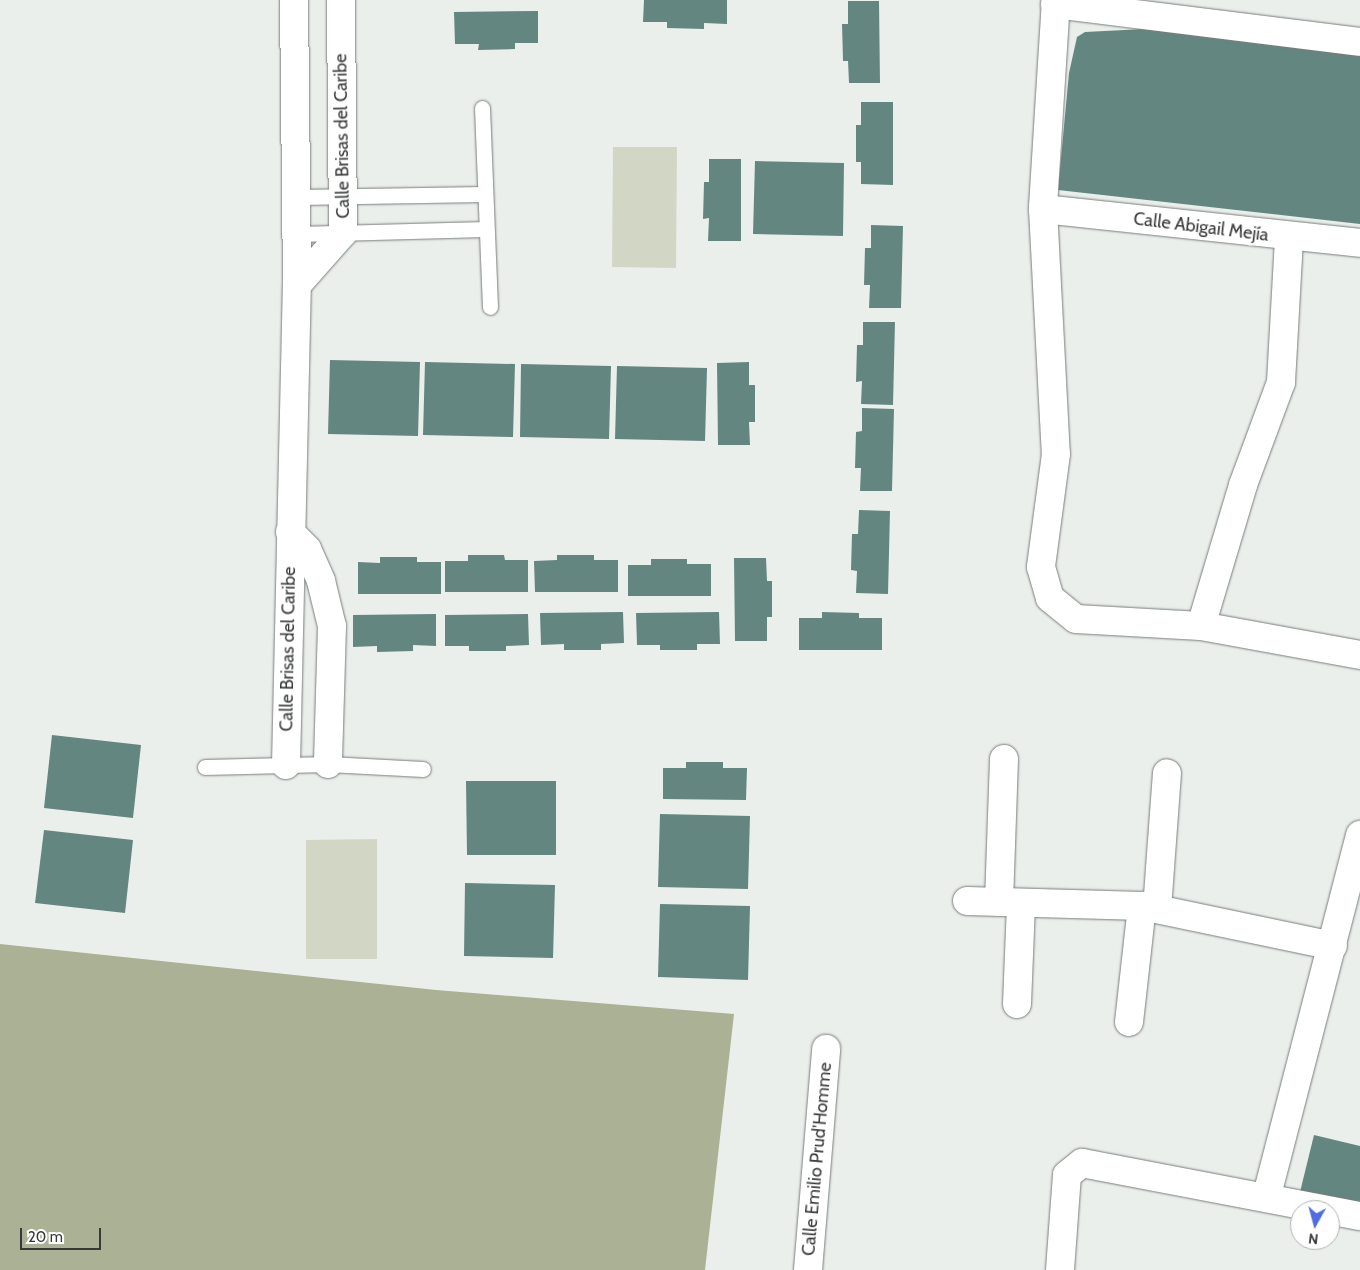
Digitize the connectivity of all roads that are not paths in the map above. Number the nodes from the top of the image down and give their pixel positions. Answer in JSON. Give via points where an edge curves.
{"nodes":[{"id":1,"x":294,"y":0,"type":"edge"},
{"id":2,"x":341,"y":0,"type":"edge"},
{"id":3,"x":1056,"y":2,"type":"edge"},
{"id":4,"x":1360,"y":42,"type":"edge"},
{"id":5,"x":482,"y":108,"type":"dead end"},
{"id":6,"x":485,"y":194,"type":"junction"},
{"id":7,"x":342,"y":196,"type":"junction"},
{"id":8,"x":298,"y":197,"type":"junction"},
{"id":9,"x":1043,"y":208,"type":"junction"},
{"id":10,"x":486,"y":228,"type":"junction"},
{"id":11,"x":343,"y":233,"type":"junction"},
{"id":12,"x":297,"y":234,"type":"junction"},
{"id":13,"x":1289,"y":238,"type":"junction"},
{"id":14,"x":1360,"y":243,"type":"edge"},
{"id":15,"x":297,"y":286,"type":"junction"},
{"id":16,"x":490,"y":306,"type":"dead end"},
{"id":17,"x":290,"y":532,"type":"junction"},
{"id":18,"x":1201,"y":626,"type":"junction"},
{"id":19,"x":1360,"y":655,"type":"edge"},
{"id":20,"x":1004,"y":759,"type":"dead end"},
{"id":21,"x":328,"y":764,"type":"junction"},
{"id":22,"x":286,"y":765,"type":"junction"},
{"id":23,"x":205,"y":767,"type":"dead end"},
{"id":24,"x":423,"y":769,"type":"dead end"},
{"id":25,"x":1167,"y":773,"type":"dead end"},
{"id":26,"x":1360,"y":835,"type":"edge"},
{"id":27,"x":967,"y":901,"type":"dead end"},
{"id":28,"x":1010,"y":902,"type":"junction"},
{"id":29,"x":1150,"y":908,"type":"junction"},
{"id":30,"x":1351,"y":917,"type":"edge"},
{"id":31,"x":1333,"y":946,"type":"junction"},
{"id":32,"x":1017,"y":1004,"type":"dead end"},
{"id":33,"x":1129,"y":1022,"type":"dead end"},
{"id":34,"x":826,"y":1048,"type":"dead end"},
{"id":35,"x":1267,"y":1196,"type":"junction"},
{"id":36,"x":1360,"y":1216,"type":"edge"},
{"id":37,"x":808,"y":1270,"type":"edge"},
{"id":38,"x":1060,"y":1270,"type":"edge"}],
"edges":[{"from":1,"to":8,"type":"street","name":"Calle Brisas del Caribe"},
{"from":2,"to":7,"type":"street","name":"Calle Brisas del Caribe"},
{"from":3,"to":4,"type":"street"},
{"from":3,"to":9,"type":"street"},
{"from":5,"to":6,"type":"lane"},
{"from":6,"to":7,"type":"lane"},
{"from":6,"to":10,"type":"lane"},
{"from":7,"to":8,"type":"lane"},
{"from":7,"to":11,"type":"street","name":"Calle Brisas del Caribe"},
{"from":8,"to":12,"type":"street","name":"Calle Brisas del Caribe"},
{"from":9,"to":13,"type":"street","name":"Calle Abigail Mejía"},
{"from":9,"to":18,"type":"street","via":[[1056,454],[1041,568],[1050,598],[1076,619]]},
{"from":10,"to":11,"type":"lane"},
{"from":10,"to":16,"type":"lane"},
{"from":11,"to":12,"type":"lane"},
{"from":11,"to":15,"type":"street","name":"Calle Brisas del Caribe"},
{"from":12,"to":15,"type":"street","name":"Calle Brisas del Caribe"},
{"from":13,"to":14,"type":"street","name":"Calle Abigail Mejía"},
{"from":13,"to":18,"type":"street","via":[[1281,382],[1243,485]]},
{"from":15,"to":17,"type":"street","name":"Calle Brisas del Caribe"},
{"from":17,"to":21,"type":"street","name":"Calle Brisas del Caribe","via":[[307,549],[321,581],[332,626]]},
{"from":17,"to":22,"type":"street","name":"Calle Brisas del Caribe"},
{"from":18,"to":19,"type":"street"},
{"from":20,"to":28,"type":"street"},
{"from":21,"to":22,"type":"lane"},
{"from":21,"to":24,"type":"lane"},
{"from":22,"to":23,"type":"lane"},
{"from":25,"to":29,"type":"street"},
{"from":26,"to":30,"type":"street"},
{"from":27,"to":28,"type":"street"},
{"from":28,"to":29,"type":"street"},
{"from":28,"to":32,"type":"street"},
{"from":29,"to":31,"type":"street"},
{"from":29,"to":33,"type":"street"},
{"from":30,"to":31,"type":"street"},
{"from":31,"to":35,"type":"street"},
{"from":34,"to":37,"type":"street","name":"Calle Emilio Prud'Homme"},
{"from":35,"to":36,"type":"street"},
{"from":35,"to":38,"type":"street","via":[[1082,1163],[1067,1175]]}]}
